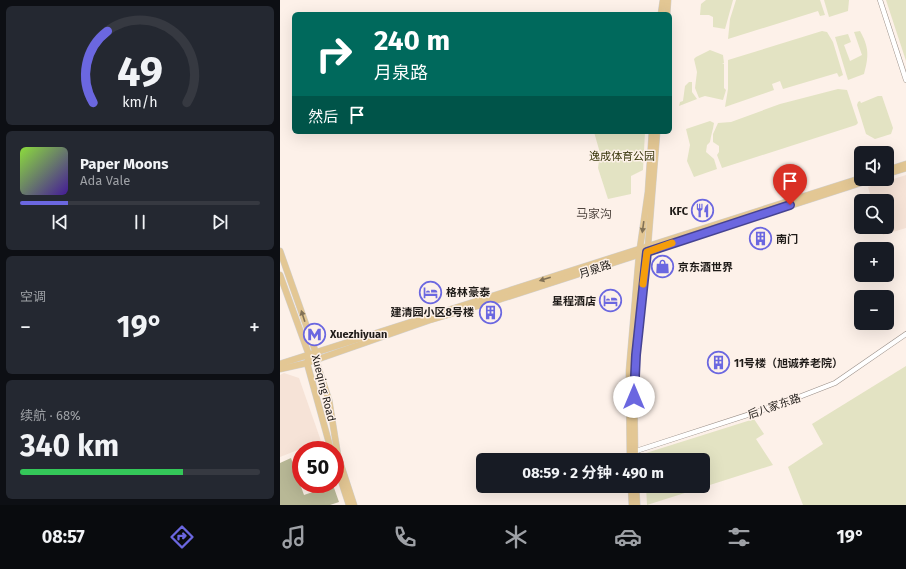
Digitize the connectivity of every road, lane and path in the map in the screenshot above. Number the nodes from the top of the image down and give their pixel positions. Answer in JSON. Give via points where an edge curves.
{"nodes":[{"id":1,"x":663,"y":0,"type":"edge"},
{"id":2,"x":668,"y":0,"type":"edge"},
{"id":3,"x":880,"y":0,"type":"edge"},
{"id":4,"x":661,"y":12,"type":"edge"},
{"id":5,"x":667,"y":12,"type":"edge"},
{"id":6,"x":906,"y":80,"type":"edge"},
{"id":7,"x":652,"y":134,"type":"edge"},
{"id":8,"x":657,"y":134,"type":"edge"},
{"id":9,"x":906,"y":164,"type":"edge"},
{"id":10,"x":894,"y":168,"type":"edge"},
{"id":11,"x":906,"y":168,"type":"edge"},
{"id":12,"x":894,"y":172,"type":"edge"},
{"id":13,"x":854,"y":180,"type":"edge"},
{"id":14,"x":854,"y":185,"type":"edge"},
{"id":15,"x":648,"y":245,"type":"junction"},
{"id":16,"x":640,"y":248,"type":"junction"},
{"id":17,"x":280,"y":251,"type":"edge"},
{"id":18,"x":647,"y":252,"type":"junction"},
{"id":19,"x":639,"y":255,"type":"junction"},
{"id":20,"x":280,"y":275,"type":"edge"},
{"id":21,"x":906,"y":334,"type":"edge"},
{"id":22,"x":309,"y":355,"type":"junction"},
{"id":23,"x":317,"y":356,"type":"junction"},
{"id":24,"x":307,"y":363,"type":"junction"},
{"id":25,"x":280,"y":364,"type":"edge"},
{"id":26,"x":280,"y":369,"type":"edge"},
{"id":27,"x":329,"y":441,"type":"edge"},
{"id":28,"x":633,"y":452,"type":"junction"},
{"id":29,"x":344,"y":492,"type":"edge"},
{"id":30,"x":631,"y":493,"type":"edge"},
{"id":31,"x":636,"y":493,"type":"edge"},
{"id":32,"x":348,"y":505,"type":"edge"},
{"id":33,"x":354,"y":505,"type":"edge"},
{"id":34,"x":632,"y":505,"type":"edge"},
{"id":35,"x":637,"y":505,"type":"edge"}],
"edges":[{"from":1,"to":4,"type":"main road"},
{"from":2,"to":5,"type":"main road"},
{"from":3,"to":6,"type":"street"},
{"from":7,"to":16,"type":"main road","one_way":true,"via":[[648,192]]},
{"from":8,"to":15,"type":"main road"},
{"from":9,"to":10,"type":"main road"},
{"from":11,"to":12,"type":"main road"},
{"from":13,"to":15,"type":"main road","name":"月泉路"},
{"from":14,"to":18,"type":"main road","name":"月泉路"},
{"from":15,"to":16,"type":"main road","name":"月泉路"},
{"from":15,"to":18,"type":"main road"},
{"from":16,"to":19,"type":"main road"},
{"from":16,"to":23,"type":"main road","name":"月泉路","one_way":true},
{"from":23,"to":17,"type":"main road","name":"Xueqing Road","one_way":true},
{"from":18,"to":19,"type":"main road","name":"月泉路"},
{"from":18,"to":28,"type":"main road","via":[[634,375]]},
{"from":19,"to":23,"type":"main road","name":"月泉路"},
{"from":19,"to":28,"type":"main road","via":[[629,371]]},
{"from":20,"to":22,"type":"main road","name":"Xueqing Road"},
{"from":21,"to":28,"type":"street","name":"后八家东路","via":[[835,383],[781,404]]},
{"from":22,"to":23,"type":"main road"},
{"from":22,"to":24,"type":"main road","name":"Xueqing Road"},
{"from":22,"to":25,"type":"main road"},
{"from":23,"to":24,"type":"main road"},
{"from":23,"to":33,"type":"main road","name":"Xueqing Road","via":[[329,400],[338,456]]},
{"from":24,"to":26,"type":"main road"},
{"from":24,"to":27,"type":"main road","name":"Xueqing Road"},
{"from":29,"to":32,"type":"main road"},
{"from":30,"to":34,"type":"main road"},
{"from":31,"to":35,"type":"main road"}]}
